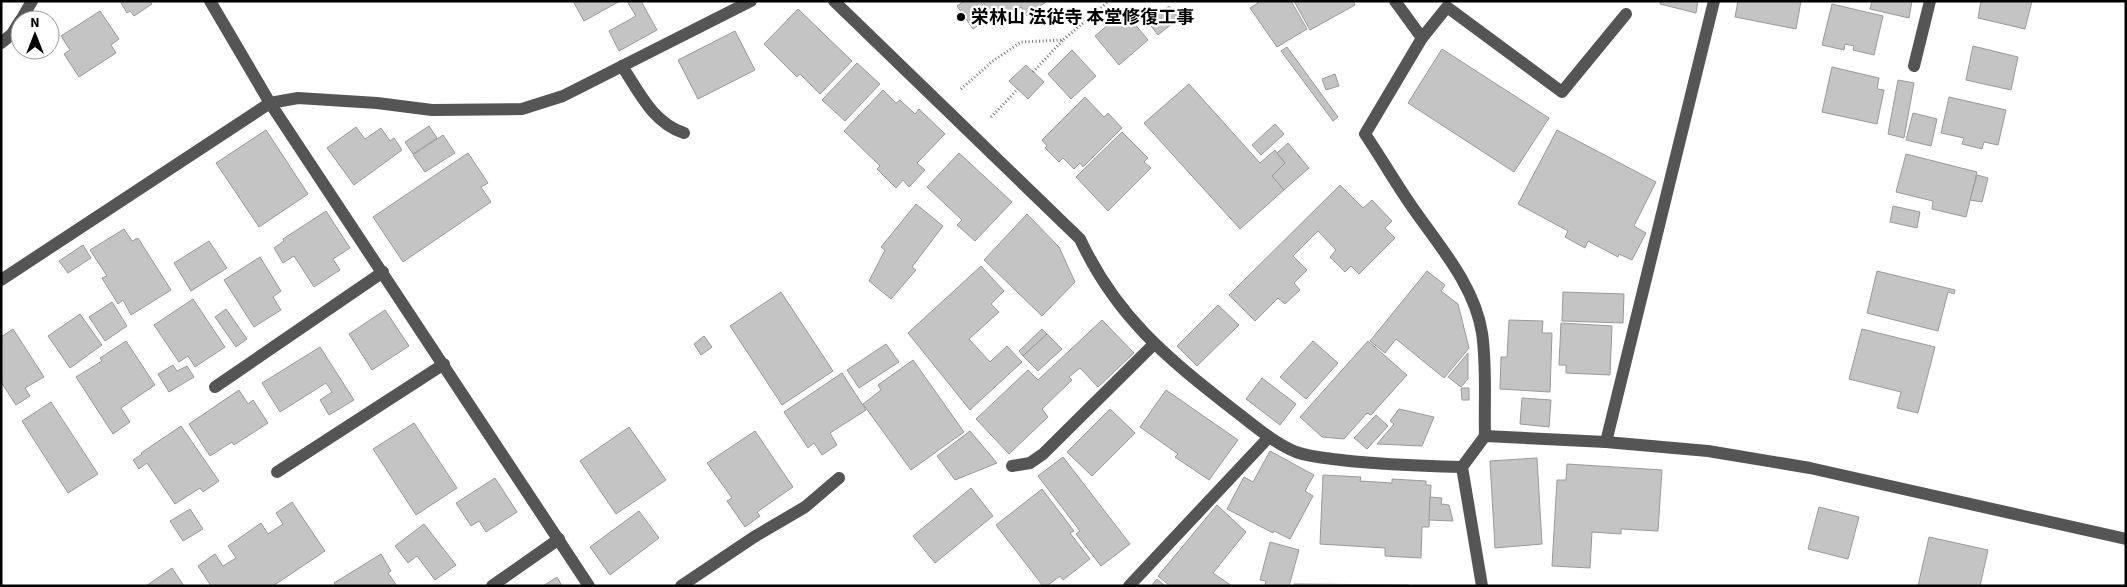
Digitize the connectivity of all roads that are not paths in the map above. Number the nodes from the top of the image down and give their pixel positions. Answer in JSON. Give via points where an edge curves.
{"nodes":[{"id":1,"x":210,"y":1,"type":"edge"},
{"id":2,"x":751,"y":1,"type":"edge"},
{"id":3,"x":834,"y":1,"type":"edge"},
{"id":4,"x":1394,"y":1,"type":"edge"},
{"id":5,"x":1714,"y":1,"type":"edge"},
{"id":6,"x":1930,"y":1,"type":"edge"},
{"id":7,"x":1626,"y":14,"type":"dead end"},
{"id":8,"x":1422,"y":38,"type":"junction"},
{"id":9,"x":622,"y":66,"type":"junction"},
{"id":10,"x":1914,"y":66,"type":"dead end"},
{"id":11,"x":270,"y":103,"type":"junction"},
{"id":12,"x":684,"y":133,"type":"dead end"},
{"id":13,"x":383,"y":272,"type":"junction"},
{"id":14,"x":1,"y":280,"type":"edge"},
{"id":15,"x":1154,"y":344,"type":"junction"},
{"id":16,"x":444,"y":364,"type":"junction"},
{"id":17,"x":215,"y":387,"type":"dead end"},
{"id":18,"x":1485,"y":436,"type":"junction"},
{"id":19,"x":1269,"y":437,"type":"junction"},
{"id":20,"x":1606,"y":442,"type":"junction"},
{"id":21,"x":1012,"y":466,"type":"dead end"},
{"id":22,"x":1462,"y":467,"type":"junction"},
{"id":23,"x":277,"y":472,"type":"dead end"},
{"id":24,"x":839,"y":478,"type":"dead end"},
{"id":25,"x":558,"y":539,"type":"junction"},
{"id":26,"x":2126,"y":539,"type":"edge"},
{"id":27,"x":492,"y":586,"type":"edge"},
{"id":28,"x":589,"y":586,"type":"edge"},
{"id":29,"x":681,"y":586,"type":"edge"},
{"id":30,"x":1129,"y":586,"type":"edge"},
{"id":31,"x":1482,"y":586,"type":"edge"}],
"edges":[{"from":1,"to":11,"type":"street"},
{"from":2,"to":9,"type":"street"},
{"from":3,"to":15,"type":"street","via":[[1080,240],[1108,290]]},
{"from":4,"to":8,"type":"street"},
{"from":5,"to":20,"type":"street"},
{"from":6,"to":10,"type":"street"},
{"from":7,"to":8,"type":"street","via":[[1562,92],[1448,7]]},
{"from":8,"to":18,"type":"street","via":[[1365,134],[1439,242],[1474,306],[1482,332]]},
{"from":9,"to":11,"type":"street","via":[[563,96],[522,109],[432,110],[298,98]]},
{"from":9,"to":12,"type":"street","via":[[662,122]]},
{"from":11,"to":13,"type":"street"},
{"from":11,"to":14,"type":"street"},
{"from":13,"to":16,"type":"street"},
{"from":13,"to":17,"type":"street"},
{"from":15,"to":19,"type":"street"},
{"from":15,"to":21,"type":"street","via":[[1043,454],[1030,463]]},
{"from":16,"to":23,"type":"street"},
{"from":16,"to":25,"type":"street"},
{"from":18,"to":20,"type":"street"},
{"from":18,"to":22,"type":"street"},
{"from":19,"to":22,"type":"street","via":[[1297,452],[1324,458]]},
{"from":19,"to":30,"type":"street"},
{"from":20,"to":26,"type":"street","via":[[1708,451],[1810,468]]},
{"from":22,"to":31,"type":"street"},
{"from":24,"to":29,"type":"street","via":[[805,507]]},
{"from":25,"to":27,"type":"street"},
{"from":25,"to":28,"type":"street"}]}
